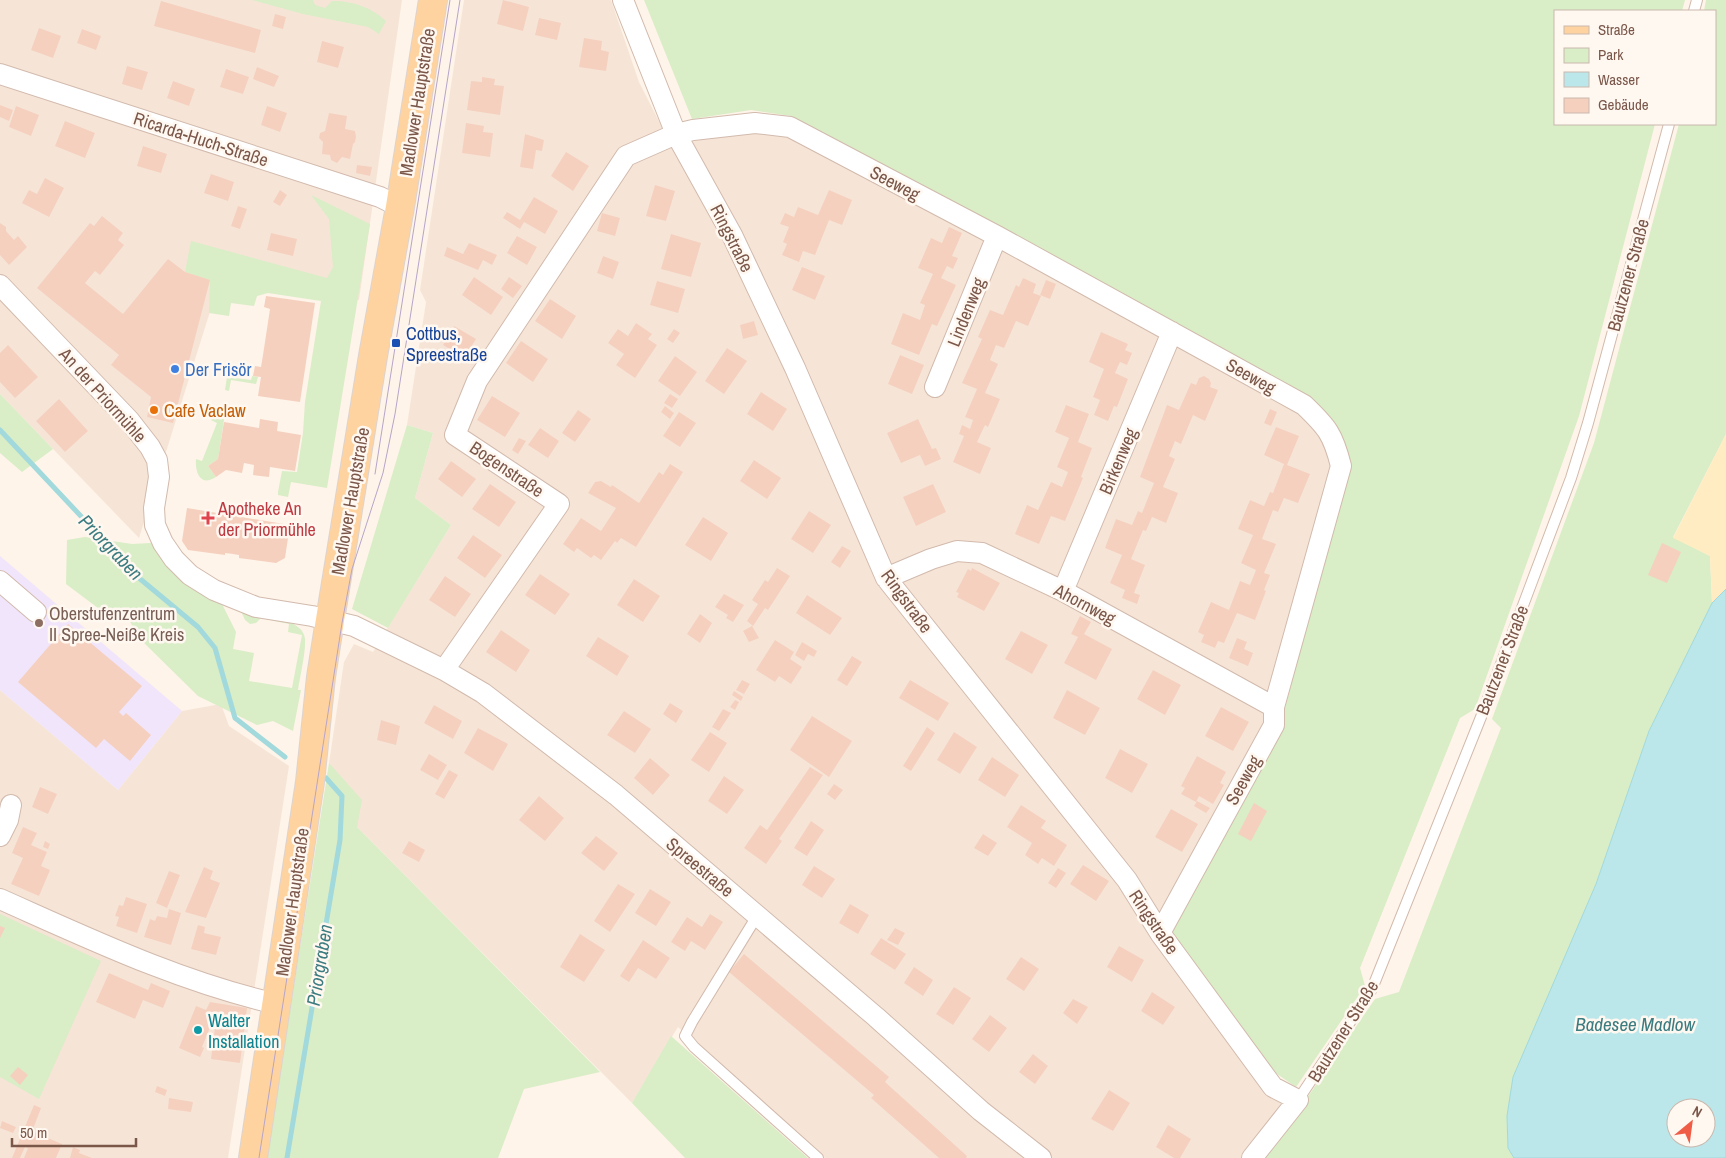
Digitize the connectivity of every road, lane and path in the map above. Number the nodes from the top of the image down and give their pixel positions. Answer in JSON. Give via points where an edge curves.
{"nodes":[{"id":1,"x":433,"y":0,"type":"edge"},
{"id":2,"x":623,"y":0,"type":"edge"},
{"id":3,"x":0,"y":74,"type":"edge"},
{"id":4,"x":1669,"y":125,"type":"edge"},
{"id":5,"x":676,"y":134,"type":"junction"},
{"id":6,"x":400,"y":207,"type":"junction"},
{"id":7,"x":997,"y":236,"type":"junction"},
{"id":8,"x":0,"y":285,"type":"edge"},
{"id":9,"x":1172,"y":332,"type":"junction"},
{"id":10,"x":935,"y":387,"type":"dead end"},
{"id":11,"x":886,"y":578,"type":"junction"},
{"id":12,"x":0,"y":581,"type":"edge"},
{"id":13,"x":1063,"y":591,"type":"junction"},
{"id":14,"x":36,"y":612,"type":"dead end"},
{"id":15,"x":330,"y":620,"type":"junction"},
{"id":16,"x":444,"y":670,"type":"junction"},
{"id":17,"x":1274,"y":707,"type":"junction"},
{"id":18,"x":11,"y":805,"type":"dead end"},
{"id":19,"x":0,"y":836,"type":"edge"},
{"id":20,"x":0,"y":899,"type":"edge"},
{"id":21,"x":757,"y":916,"type":"junction"},
{"id":22,"x":1160,"y":933,"type":"junction"},
{"id":23,"x":277,"y":1004,"type":"junction"},
{"id":24,"x":1298,"y":1100,"type":"junction"},
{"id":25,"x":253,"y":1158,"type":"edge"},
{"id":26,"x":818,"y":1158,"type":"edge"},
{"id":27,"x":1041,"y":1158,"type":"edge"},
{"id":28,"x":1252,"y":1158,"type":"edge"}],
"edges":[{"from":1,"to":6,"type":"main road","name":"Madlower Hauptstraße"},
{"from":2,"to":5,"type":"street","name":"Ringstraße"},
{"from":3,"to":6,"type":"street","name":"Ricarda-Huch-Straße","via":[[380,197]]},
{"from":4,"to":24,"type":"lane","name":"Bautzener Straße","via":[[1574,469],[1491,691],[1372,989]]},
{"from":5,"to":7,"type":"street","name":"Seeweg","via":[[755,123],[790,127]]},
{"from":5,"to":11,"type":"street","name":"Ringstraße","via":[[732,235],[795,368]]},
{"from":5,"to":16,"type":"street","name":"Bogenstraße","via":[[626,156],[477,380],[455,435],[559,504]]},
{"from":6,"to":15,"type":"main road","name":"Madlower Hauptstraße"},
{"from":7,"to":9,"type":"street","name":"Seeweg"},
{"from":7,"to":10,"type":"street","name":"Lindenweg"},
{"from":8,"to":15,"type":"street","name":"An der Priormühle","via":[[129,420],[150,447],[157,460],[155,525],[162,543],[174,559],[190,575],[229,598],[256,607]]},
{"from":9,"to":13,"type":"street","name":"Birkenweg"},
{"from":9,"to":17,"type":"street","name":"Seeweg","via":[[1304,405],[1324,424],[1335,443],[1341,466]]},
{"from":11,"to":13,"type":"street","name":"Ahornweg","via":[[957,551],[982,553]]},
{"from":11,"to":22,"type":"street","name":"Ringstraße","via":[[1127,880]]},
{"from":12,"to":14,"type":"street"},
{"from":13,"to":17,"type":"street","name":"Ahornweg"},
{"from":15,"to":16,"type":"street","name":"Spreestraße","via":[[354,626]]},
{"from":15,"to":23,"type":"main road","name":"Madlower Hauptstraße"},
{"from":16,"to":21,"type":"street","name":"Spreestraße","via":[[484,693],[605,787]]},
{"from":17,"to":22,"type":"street","name":"Seeweg","via":[[1274,725]]},
{"from":18,"to":19,"type":"street"},
{"from":20,"to":23,"type":"street","via":[[169,972]]},
{"from":21,"to":26,"type":"lane","via":[[685,1036]]},
{"from":21,"to":27,"type":"street","name":"Spreestraße","via":[[981,1111]]},
{"from":22,"to":24,"type":"street","name":"Ringstraße","via":[[1273,1087]]},
{"from":23,"to":25,"type":"main road","name":"Madlower Hauptstraße"},
{"from":24,"to":28,"type":"street","name":"Bautzener Straße"}]}
